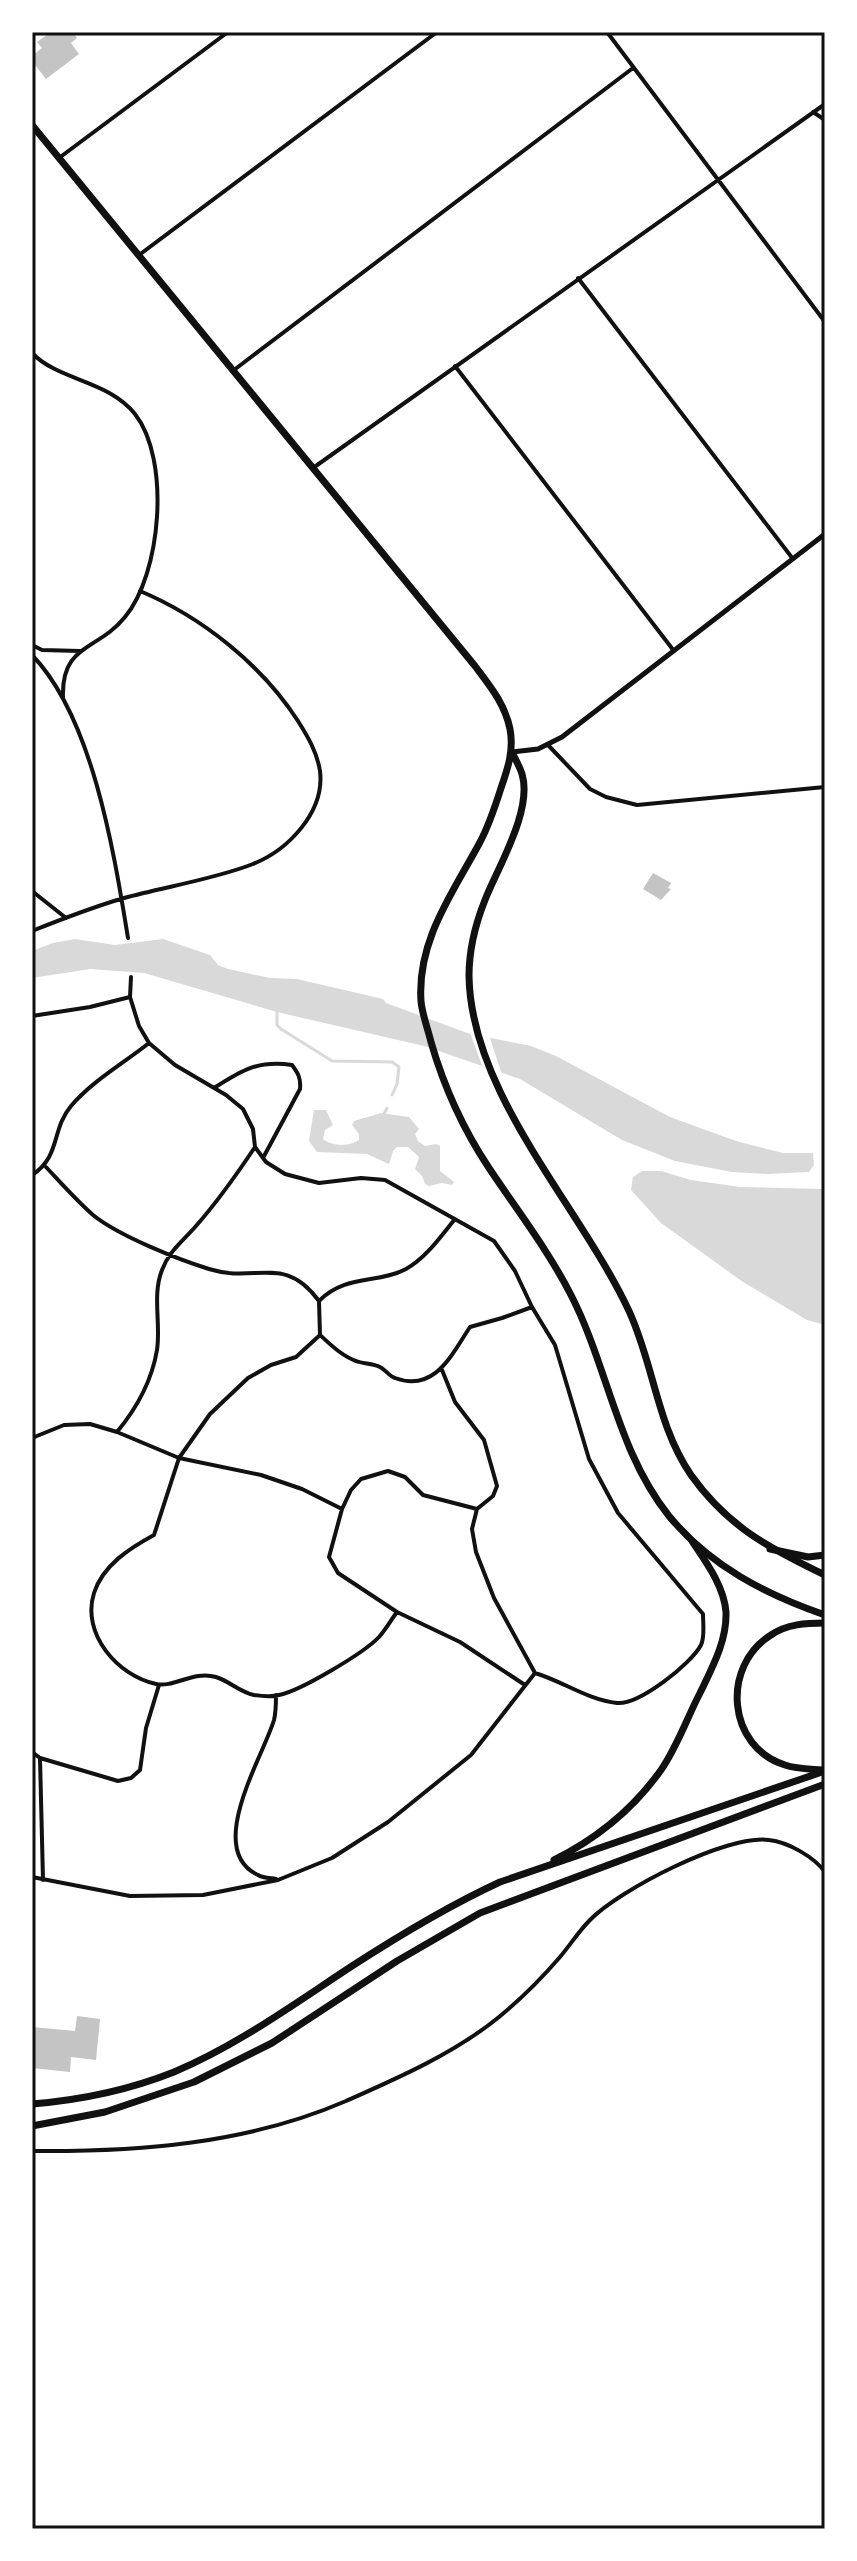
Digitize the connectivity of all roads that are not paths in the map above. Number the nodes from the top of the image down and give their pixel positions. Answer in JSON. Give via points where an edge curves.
{"nodes":[{"id":1,"x":228,"y":32,"type":"edge"},
{"id":2,"x":437,"y":32,"type":"edge"},
{"id":3,"x":607,"y":32,"type":"edge"},
{"id":4,"x":633,"y":68,"type":"junction"},
{"id":5,"x":825,"y":104,"type":"edge"},
{"id":6,"x":813,"y":112,"type":"junction"},
{"id":7,"x":825,"y":120,"type":"edge"},
{"id":8,"x":32,"y":125,"type":"edge"},
{"id":9,"x":59,"y":158,"type":"junction"},
{"id":10,"x":717,"y":179,"type":"junction"},
{"id":11,"x":139,"y":255,"type":"junction"},
{"id":12,"x":578,"y":278,"type":"junction"},
{"id":13,"x":825,"y":322,"type":"edge"},
{"id":14,"x":32,"y":353,"type":"edge"},
{"id":15,"x":32,"y":361,"type":"edge"},
{"id":16,"x":41,"y":362,"type":"junction"},
{"id":17,"x":455,"y":366,"type":"junction"},
{"id":18,"x":234,"y":370,"type":"junction"},
{"id":19,"x":313,"y":468,"type":"junction"},
{"id":20,"x":825,"y":534,"type":"edge"},
{"id":21,"x":793,"y":559,"type":"junction"},
{"id":22,"x":140,"y":591,"type":"junction"},
{"id":23,"x":32,"y":645,"type":"edge"},
{"id":24,"x":80,"y":651,"type":"junction"},
{"id":25,"x":674,"y":651,"type":"junction"},
{"id":26,"x":32,"y":655,"type":"edge"},
{"id":27,"x":63,"y":698,"type":"junction"},
{"id":28,"x":548,"y":745,"type":"junction"},
{"id":29,"x":512,"y":752,"type":"junction"},
{"id":30,"x":825,"y":787,"type":"edge"},
{"id":31,"x":32,"y":891,"type":"edge"},
{"id":32,"x":121,"y":899,"type":"junction"},
{"id":33,"x":66,"y":918,"type":"junction"},
{"id":34,"x":32,"y":931,"type":"edge"},
{"id":35,"x":128,"y":938,"type":"dead end"},
{"id":36,"x":131,"y":977,"type":"dead end"},
{"id":37,"x":130,"y":997,"type":"junction"},
{"id":38,"x":32,"y":1016,"type":"edge"},
{"id":39,"x":149,"y":1043,"type":"junction"},
{"id":40,"x":214,"y":1088,"type":"junction"},
{"id":41,"x":255,"y":1147,"type":"junction"},
{"id":42,"x":263,"y":1158,"type":"junction"},
{"id":43,"x":46,"y":1167,"type":"junction"},
{"id":44,"x":32,"y":1175,"type":"edge"},
{"id":45,"x":456,"y":1218,"type":"junction"},
{"id":46,"x":169,"y":1254,"type":"junction"},
{"id":47,"x":319,"y":1301,"type":"junction"},
{"id":48,"x":532,"y":1307,"type":"junction"},
{"id":49,"x":320,"y":1335,"type":"junction"},
{"id":50,"x":442,"y":1370,"type":"junction"},
{"id":51,"x":117,"y":1432,"type":"junction"},
{"id":52,"x":32,"y":1438,"type":"edge"},
{"id":53,"x":179,"y":1458,"type":"junction"},
{"id":54,"x":342,"y":1509,"type":"junction"},
{"id":55,"x":477,"y":1509,"type":"junction"},
{"id":56,"x":692,"y":1541,"type":"junction"},
{"id":57,"x":770,"y":1549,"type":"junction"},
{"id":58,"x":825,"y":1555,"type":"edge"},
{"id":59,"x":825,"y":1575,"type":"edge"},
{"id":60,"x":397,"y":1612,"type":"junction"},
{"id":61,"x":825,"y":1615,"type":"edge"},
{"id":62,"x":825,"y":1623,"type":"edge"},
{"id":63,"x":535,"y":1673,"type":"junction"},
{"id":64,"x":159,"y":1685,"type":"junction"},
{"id":65,"x":526,"y":1685,"type":"junction"},
{"id":66,"x":276,"y":1695,"type":"junction"},
{"id":67,"x":32,"y":1752,"type":"edge"},
{"id":68,"x":40,"y":1758,"type":"junction"},
{"id":69,"x":825,"y":1770,"type":"edge"},
{"id":70,"x":825,"y":1784,"type":"edge"},
{"id":71,"x":531,"y":1872,"type":"junction"},
{"id":72,"x":825,"y":1872,"type":"edge"},
{"id":73,"x":32,"y":1877,"type":"edge"},
{"id":74,"x":43,"y":1880,"type":"junction"},
{"id":75,"x":278,"y":1880,"type":"junction"},
{"id":76,"x":32,"y":2104,"type":"edge"},
{"id":77,"x":32,"y":2126,"type":"edge"},
{"id":78,"x":32,"y":2151,"type":"edge"}],
"edges":[{"from":1,"to":9,"type":"street"},
{"from":2,"to":11,"type":"street"},
{"from":3,"to":4,"type":"street"},
{"from":4,"to":10,"type":"street"},
{"from":4,"to":18,"type":"street"},
{"from":5,"to":6,"type":"street"},
{"from":6,"to":7,"type":"street"},
{"from":6,"to":10,"type":"street"},
{"from":8,"to":9,"type":"main road"},
{"from":9,"to":11,"type":"main road"},
{"from":10,"to":12,"type":"street"},
{"from":10,"to":13,"type":"street"},
{"from":11,"to":18,"type":"main road"},
{"from":12,"to":17,"type":"street"},
{"from":12,"to":21,"type":"street"},
{"from":14,"to":16,"type":"street"},
{"from":15,"to":16,"type":"street"},
{"from":16,"to":22,"type":"street","via":[[121,400],[137,416],[150,445],[158,480],[156,519]]},
{"from":17,"to":19,"type":"street"},
{"from":17,"to":25,"type":"street"},
{"from":18,"to":19,"type":"main road"},
{"from":19,"to":29,"type":"main road","via":[[494,691],[507,719]]},
{"from":20,"to":21,"type":"street"},
{"from":21,"to":25,"type":"street"},
{"from":22,"to":24,"type":"street","via":[[125,617]]},
{"from":22,"to":32,"type":"street","via":[[164,601],[228,645],[260,674],[311,741],[320,773],[317,802],[282,847],[254,863]]},
{"from":23,"to":24,"type":"street"},
{"from":24,"to":27,"type":"street","via":[[62,678]]},
{"from":25,"to":28,"type":"street"},
{"from":26,"to":27,"type":"street"},
{"from":27,"to":32,"type":"street","via":[[90,762]]},
{"from":28,"to":29,"type":"street"},
{"from":28,"to":30,"type":"street","via":[[590,789],[637,805]]},
{"from":29,"to":56,"type":"main road","via":[[491,818],[432,932],[421,1003],[448,1093],[475,1146],[572,1296],[635,1463]]},
{"from":29,"to":57,"type":"main road","via":[[523,775],[521,805],[474,932],[469,977],[474,1023],[496,1084],[618,1288],[666,1425],[691,1474],[736,1525]]},
{"from":31,"to":33,"type":"street"},
{"from":32,"to":33,"type":"street"},
{"from":32,"to":35,"type":"street"},
{"from":33,"to":34,"type":"street"},
{"from":36,"to":37,"type":"street"},
{"from":37,"to":38,"type":"street"},
{"from":37,"to":39,"type":"street"},
{"from":39,"to":40,"type":"street"},
{"from":39,"to":43,"type":"street","via":[[70,1107]]},
{"from":40,"to":41,"type":"street","via":[[243,1109]]},
{"from":40,"to":42,"type":"street","via":[[243,1069],[272,1063],[291,1065],[297,1072],[300,1089]]},
{"from":41,"to":42,"type":"street"},
{"from":41,"to":46,"type":"street"},
{"from":42,"to":45,"type":"street","via":[[285,1174],[319,1183],[385,1180]]},
{"from":43,"to":44,"type":"street"},
{"from":43,"to":46,"type":"street","via":[[95,1217]]},
{"from":45,"to":47,"type":"street","via":[[406,1269],[331,1289]]},
{"from":45,"to":48,"type":"street","via":[[494,1241]]},
{"from":46,"to":47,"type":"street","via":[[238,1276],[290,1275],[307,1284]]},
{"from":46,"to":51,"type":"street","via":[[160,1273],[157,1349],[145,1387]]},
{"from":47,"to":49,"type":"street"},
{"from":48,"to":50,"type":"street","via":[[470,1327]]},
{"from":48,"to":63,"type":"street","via":[[555,1345],[589,1459],[618,1513],[703,1614],[702,1643],[679,1672],[619,1704]]},
{"from":49,"to":50,"type":"street","via":[[356,1362],[379,1366],[393,1378],[420,1379]]},
{"from":49,"to":53,"type":"street","via":[[296,1357],[248,1378],[210,1414]]},
{"from":50,"to":55,"type":"street","via":[[455,1402],[484,1440],[497,1486]]},
{"from":51,"to":52,"type":"street","via":[[90,1424],[64,1425]]},
{"from":51,"to":53,"type":"street"},
{"from":53,"to":54,"type":"street","via":[[261,1475]]},
{"from":53,"to":64,"type":"street","via":[[154,1535],[127,1550],[94,1594],[94,1624],[106,1653],[130,1675]]},
{"from":54,"to":55,"type":"street","via":[[361,1479],[388,1471],[405,1477],[423,1495]]},
{"from":54,"to":60,"type":"street","via":[[329,1557],[338,1573]]},
{"from":55,"to":63,"type":"street","via":[[472,1529],[476,1552]]},
{"from":56,"to":61,"type":"main road","via":[[762,1590]]},
{"from":56,"to":71,"type":"main road","via":[[715,1578],[726,1614],[723,1640],[708,1677],[662,1769],[643,1792],[598,1835]]},
{"from":57,"to":58,"type":"main road"},
{"from":57,"to":59,"type":"main road"},
{"from":60,"to":65,"type":"street","via":[[460,1642]]},
{"from":60,"to":66,"type":"street","via":[[378,1638],[342,1665]]},
{"from":62,"to":69,"type":"main road","via":[[784,1628],[757,1645],[742,1670],[736,1697],[741,1723],[766,1756],[784,1765]]},
{"from":63,"to":65,"type":"street"},
{"from":64,"to":66,"type":"street","via":[[192,1676],[215,1677],[255,1695]]},
{"from":64,"to":68,"type":"street","via":[[140,1770],[131,1778],[118,1781]]},
{"from":65,"to":75,"type":"street","via":[[471,1755],[388,1822],[332,1858]]},
{"from":66,"to":75,"type":"street","via":[[273,1722],[234,1837],[248,1867]]},
{"from":67,"to":68,"type":"street"},
{"from":68,"to":74,"type":"street"},
{"from":69,"to":71,"type":"main road"},
{"from":70,"to":77,"type":"main road","via":[[480,1913],[272,2043],[194,2082],[105,2112]]},
{"from":71,"to":76,"type":"main road","via":[[428,1918],[207,2056],[115,2092]]},
{"from":72,"to":78,"type":"street","via":[[808,1856],[771,1840],[756,1840],[658,1875],[615,1898],[589,1920],[498,2018],[427,2062],[342,2103],[207,2141],[145,2149]]},
{"from":73,"to":74,"type":"street"},
{"from":74,"to":75,"type":"street","via":[[130,1896],[203,1895]]}]}
